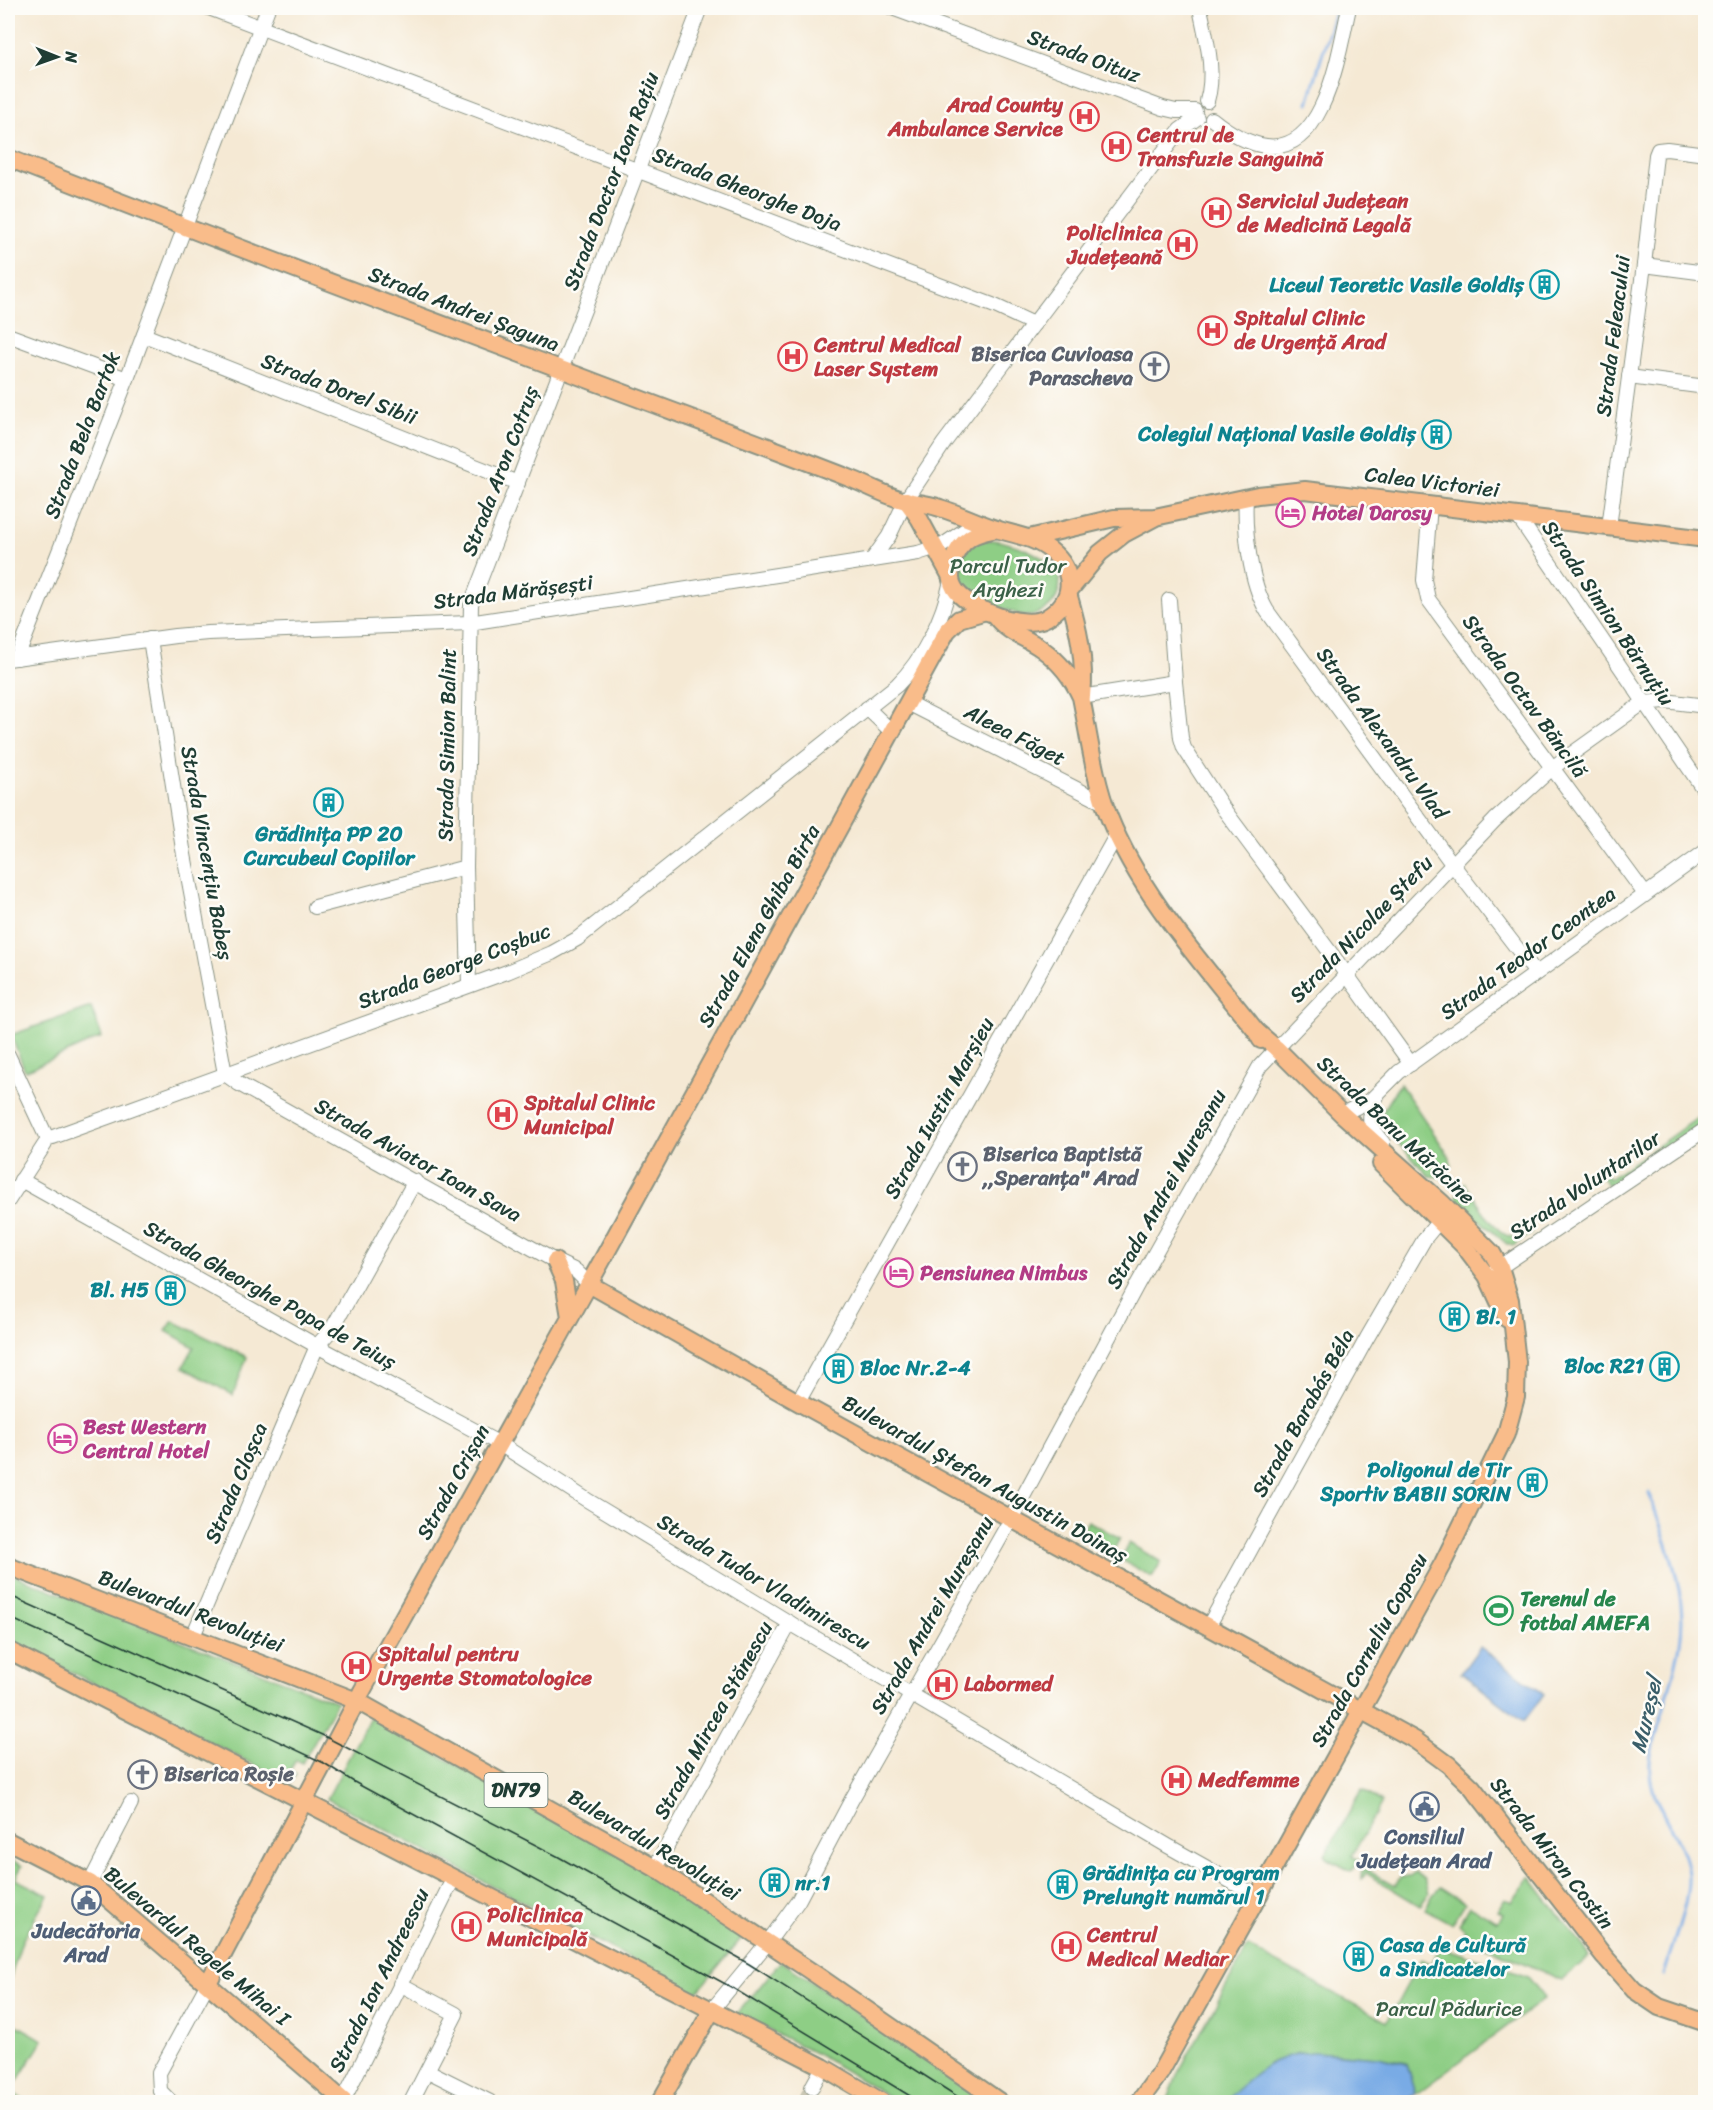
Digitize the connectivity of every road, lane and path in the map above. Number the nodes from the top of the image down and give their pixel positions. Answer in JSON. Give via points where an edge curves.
{"nodes":[{"id":1,"x":209,"y":8,"type":"edge"},
{"id":2,"x":268,"y":8,"type":"edge"},
{"id":3,"x":700,"y":8,"type":"edge"},
{"id":4,"x":892,"y":8,"type":"edge"},
{"id":5,"x":1200,"y":8,"type":"edge"},
{"id":6,"x":1349,"y":8,"type":"edge"},
{"id":7,"x":260,"y":27,"type":"junction"},
{"id":8,"x":1207,"y":101,"type":"junction"},
{"id":9,"x":1196,"y":114,"type":"junction"},
{"id":10,"x":1212,"y":118,"type":"junction"},
{"id":11,"x":1706,"y":154,"type":"edge"},
{"id":12,"x":8,"y":158,"type":"edge"},
{"id":13,"x":638,"y":170,"type":"junction"},
{"id":14,"x":184,"y":228,"type":"junction"},
{"id":15,"x":1644,"y":265,"type":"junction"},
{"id":16,"x":1706,"y":273,"type":"edge"},
{"id":17,"x":1034,"y":324,"type":"junction"},
{"id":18,"x":8,"y":335,"type":"edge"},
{"id":19,"x":144,"y":335,"type":"junction"},
{"id":20,"x":562,"y":370,"type":"junction"},
{"id":21,"x":1629,"y":377,"type":"junction"},
{"id":22,"x":127,"y":379,"type":"junction"},
{"id":23,"x":1706,"y":387,"type":"edge"},
{"id":24,"x":519,"y":483,"type":"junction"},
{"id":25,"x":1246,"y":497,"type":"junction"},
{"id":26,"x":906,"y":501,"type":"junction"},
{"id":27,"x":1430,"y":505,"type":"junction"},
{"id":28,"x":1517,"y":515,"type":"junction"},
{"id":29,"x":1155,"y":517,"type":"junction"},
{"id":30,"x":977,"y":522,"type":"junction"},
{"id":31,"x":1609,"y":527,"type":"junction"},
{"id":32,"x":997,"y":529,"type":"junction"},
{"id":33,"x":1029,"y":538,"type":"junction"},
{"id":34,"x":1706,"y":539,"type":"edge"},
{"id":35,"x":935,"y":548,"type":"junction"},
{"id":36,"x":872,"y":560,"type":"junction"},
{"id":37,"x":951,"y":579,"type":"junction"},
{"id":38,"x":1069,"y":592,"type":"junction"},
{"id":39,"x":1169,"y":600,"type":"dead end"},
{"id":40,"x":990,"y":612,"type":"junction"},
{"id":41,"x":469,"y":623,"type":"junction"},
{"id":42,"x":150,"y":639,"type":"junction"},
{"id":43,"x":12,"y":658,"type":"edge"},
{"id":44,"x":1175,"y":682,"type":"junction"},
{"id":45,"x":1081,"y":697,"type":"junction"},
{"id":46,"x":908,"y":703,"type":"junction"},
{"id":47,"x":1643,"y":703,"type":"junction"},
{"id":48,"x":1706,"y":706,"type":"edge"},
{"id":49,"x":867,"y":708,"type":"junction"},
{"id":50,"x":891,"y":731,"type":"junction"},
{"id":51,"x":1552,"y":768,"type":"junction"},
{"id":52,"x":1706,"y":793,"type":"edge"},
{"id":53,"x":1104,"y":803,"type":"junction"},
{"id":54,"x":1117,"y":834,"type":"junction"},
{"id":55,"x":1706,"y":851,"type":"edge"},
{"id":56,"x":1453,"y":865,"type":"junction"},
{"id":57,"x":466,"y":867,"type":"junction"},
{"id":58,"x":1645,"y":894,"type":"junction"},
{"id":59,"x":315,"y":907,"type":"dead end"},
{"id":60,"x":1536,"y":973,"type":"junction"},
{"id":61,"x":1347,"y":975,"type":"junction"},
{"id":62,"x":469,"y":985,"type":"junction"},
{"id":63,"x":1273,"y":1051,"type":"junction"},
{"id":64,"x":8,"y":1055,"type":"edge"},
{"id":65,"x":1411,"y":1064,"type":"junction"},
{"id":66,"x":225,"y":1074,"type":"junction"},
{"id":67,"x":1378,"y":1094,"type":"junction"},
{"id":68,"x":1342,"y":1114,"type":"junction"},
{"id":69,"x":1706,"y":1129,"type":"edge"},
{"id":70,"x":48,"y":1138,"type":"junction"},
{"id":71,"x":1390,"y":1159,"type":"junction"},
{"id":72,"x":21,"y":1180,"type":"junction"},
{"id":73,"x":415,"y":1181,"type":"junction"},
{"id":74,"x":8,"y":1201,"type":"edge"},
{"id":75,"x":1439,"y":1221,"type":"junction"},
{"id":76,"x":555,"y":1261,"type":"junction"},
{"id":77,"x":1493,"y":1272,"type":"junction"},
{"id":78,"x":589,"y":1284,"type":"junction"},
{"id":79,"x":570,"y":1317,"type":"junction"},
{"id":80,"x":317,"y":1346,"type":"junction"},
{"id":81,"x":798,"y":1402,"type":"junction"},
{"id":82,"x":500,"y":1444,"type":"junction"},
{"id":83,"x":1011,"y":1519,"type":"junction"},
{"id":84,"x":8,"y":1566,"type":"edge"},
{"id":85,"x":790,"y":1623,"type":"junction"},
{"id":86,"x":1208,"y":1627,"type":"junction"},
{"id":87,"x":193,"y":1636,"type":"junction"},
{"id":88,"x":8,"y":1650,"type":"edge"},
{"id":89,"x":911,"y":1694,"type":"junction"},
{"id":90,"x":357,"y":1701,"type":"junction"},
{"id":91,"x":1362,"y":1710,"type":"junction"},
{"id":92,"x":131,"y":1803,"type":"dead end"},
{"id":93,"x":304,"y":1803,"type":"junction"},
{"id":94,"x":8,"y":1841,"type":"edge"},
{"id":95,"x":655,"y":1868,"type":"junction"},
{"id":96,"x":453,"y":1879,"type":"junction"},
{"id":97,"x":90,"y":1883,"type":"junction"},
{"id":98,"x":1257,"y":1896,"type":"junction"},
{"id":99,"x":768,"y":1942,"type":"junction"},
{"id":100,"x":208,"y":1983,"type":"junction"},
{"id":101,"x":400,"y":1984,"type":"junction"},
{"id":102,"x":712,"y":2010,"type":"junction"},
{"id":103,"x":1706,"y":2023,"type":"edge"},
{"id":104,"x":823,"y":2067,"type":"junction"},
{"id":105,"x":428,"y":2071,"type":"junction"},
{"id":106,"x":1160,"y":2073,"type":"junction"},
{"id":107,"x":812,"y":2087,"type":"tunnel mouth"},
{"id":108,"x":344,"y":2102,"type":"edge"},
{"id":109,"x":171,"y":2103,"type":"edge"},
{"id":110,"x":411,"y":2103,"type":"edge"},
{"id":111,"x":490,"y":2103,"type":"edge"},
{"id":112,"x":660,"y":2103,"type":"edge"},
{"id":113,"x":882,"y":2103,"type":"edge"},
{"id":114,"x":1000,"y":2103,"type":"edge"},
{"id":115,"x":1139,"y":2103,"type":"edge"},
{"id":116,"x":1154,"y":2103,"type":"edge"}],
"edges":[{"from":1,"to":7,"type":"street","name":"Strada Gheorghe Doja"},
{"from":2,"to":7,"type":"street","name":"Strada Bela Bartok"},
{"from":3,"to":13,"type":"street","name":"Strada Doctor Ioan Rațiu"},
{"from":4,"to":9,"type":"street","name":"Strada Oituz","via":[[1163,108]]},
{"from":5,"to":8,"type":"street","via":[[1210,67]]},
{"from":6,"to":10,"type":"street","via":[[1326,99],[1301,136],[1280,146],[1261,145],[1226,130]]},
{"from":7,"to":13,"type":"street","name":"Strada Gheorghe Doja"},
{"from":7,"to":14,"type":"street","name":"Strada Bela Bartok"},
{"from":8,"to":9,"type":"street","via":[[1199,103]]},
{"from":8,"to":10,"type":"street","via":[[1215,107]]},
{"from":9,"to":10,"type":"street","via":[[1206,122]]},
{"from":9,"to":17,"type":"street"},
{"from":11,"to":15,"type":"street","name":"Strada Feleacului","via":[[1658,150]]},
{"from":12,"to":14,"type":"main road","name":"Strada Andrei Șaguna"},
{"from":13,"to":17,"type":"street","name":"Strada Gheorghe Doja"},
{"from":13,"to":20,"type":"street","name":"Strada Doctor Ioan Rațiu"},
{"from":14,"to":19,"type":"street","name":"Strada Bela Bartok"},
{"from":14,"to":20,"type":"main road","name":"Strada Andrei Șaguna"},
{"from":15,"to":16,"type":"street"},
{"from":15,"to":21,"type":"street","name":"Strada Feleacului"},
{"from":17,"to":26,"type":"street","via":[[950,435]]},
{"from":18,"to":22,"type":"street"},
{"from":19,"to":22,"type":"street","name":"Strada Bela Bartok"},
{"from":19,"to":24,"type":"street","name":"Strada Dorel Sibii"},
{"from":20,"to":24,"type":"street","name":"Strada Aron Cotruș"},
{"from":20,"to":26,"type":"main road","name":"Strada Andrei Șaguna"},
{"from":21,"to":23,"type":"street"},
{"from":21,"to":31,"type":"street","name":"Strada Feleacului"},
{"from":22,"to":43,"type":"street","name":"Strada Bela Bartok"},
{"from":24,"to":41,"type":"street","name":"Strada Aron Cotruș","via":[[473,598]]},
{"from":25,"to":27,"type":"main road","name":"Calea Victoriei","via":[[1305,490]]},
{"from":25,"to":29,"type":"main road","name":"Calea Victoriei"},
{"from":25,"to":56,"type":"street","name":"Strada Alexandru Vlad","via":[[1252,572],[1259,597]]},
{"from":26,"to":30,"type":"main road","name":"Strada Andrei Șaguna","via":[[944,509]]},
{"from":26,"to":35,"type":"main road"},
{"from":26,"to":36,"type":"street"},
{"from":27,"to":28,"type":"main road","name":"Calea Victoriei"},
{"from":27,"to":51,"type":"street","name":"Strada Octav Băncilă","via":[[1426,594]]},
{"from":28,"to":31,"type":"main road","name":"Calea Victoriei"},
{"from":28,"to":47,"type":"street","name":"Strada Simion Bărnuțiu"},
{"from":29,"to":33,"type":"main road","name":"Calea Victoriei","via":[[1114,519]]},
{"from":29,"to":38,"type":"main road","name":"Calea Victoriei","via":[[1100,553]]},
{"from":30,"to":32,"type":"main road","name":"Strada Andrei Șaguna"},
{"from":30,"to":35,"type":"street","name":"Strada Mărășești"},
{"from":31,"to":34,"type":"main road","name":"Calea Victoriei"},
{"from":32,"to":33,"type":"main road"},
{"from":32,"to":37,"type":"main road","via":[[965,542],[952,565]]},
{"from":33,"to":38,"type":"main road","via":[[1047,547],[1061,561],[1067,572]]},
{"from":35,"to":36,"type":"street","name":"Strada Mărășești"},
{"from":35,"to":37,"type":"main road"},
{"from":36,"to":41,"type":"street","name":"Strada Mărășești"},
{"from":37,"to":40,"type":"main road","via":[[960,595]]},
{"from":37,"to":49,"type":"street","name":"Strada George Coșbuc","via":[[942,616],[908,672]]},
{"from":38,"to":40,"type":"main road","via":[[1053,613],[1035,622],[1023,623]]},
{"from":38,"to":45,"type":"main road","name":"Strada Banu Mărăcine","via":[[1084,675]]},
{"from":39,"to":44,"type":"street"},
{"from":40,"to":45,"type":"main road","name":"Strada Banu Mărăcine","via":[[1063,668]]},
{"from":40,"to":46,"type":"main road","name":"Strada Elena Ghiba Birta","via":[[964,617],[950,626]]},
{"from":41,"to":42,"type":"street","name":"Strada Mărășești","via":[[208,633]]},
{"from":41,"to":57,"type":"street","name":"Strada Simion Balint"},
{"from":42,"to":43,"type":"street","name":"Strada Mărășești"},
{"from":42,"to":66,"type":"street","name":"Strada Vincențiu Babeș","via":[[183,849]]},
{"from":44,"to":45,"type":"street"},
{"from":44,"to":61,"type":"street","via":[[1181,738],[1188,755]]},
{"from":45,"to":53,"type":"main road","name":"Strada Banu Mărăcine"},
{"from":46,"to":50,"type":"main road","name":"Strada Elena Ghiba Birta"},
{"from":46,"to":53,"type":"street","name":"Aleea Făget"},
{"from":47,"to":48,"type":"street","via":[[1665,701]]},
{"from":47,"to":51,"type":"street","name":"Strada Nicolae Ștefu"},
{"from":47,"to":52,"type":"street","name":"Strada Simion Bărnuțiu"},
{"from":49,"to":50,"type":"street"},
{"from":49,"to":62,"type":"street","name":"Strada George Coșbuc","via":[[577,939],[533,962]]},
{"from":50,"to":78,"type":"main road","name":"Strada Elena Ghiba Birta"},
{"from":51,"to":56,"type":"street","name":"Strada Nicolae Ștefu"},
{"from":51,"to":58,"type":"street","name":"Strada Octav Băncilă"},
{"from":53,"to":54,"type":"main road","name":"Strada Banu Mărăcine"},
{"from":54,"to":63,"type":"main road","name":"Strada Banu Mărăcine","via":[[1152,896]]},
{"from":54,"to":81,"type":"street","name":"Strada Iustin Marșieu"},
{"from":55,"to":58,"type":"street","name":"Strada Teodor Ceontea"},
{"from":56,"to":60,"type":"street","name":"Strada Alexandru Vlad"},
{"from":56,"to":61,"type":"street","name":"Strada Nicolae Ștefu"},
{"from":57,"to":59,"type":"street","name":"Strada Simion Balint"},
{"from":57,"to":62,"type":"street","name":"Strada Simion Balint"},
{"from":58,"to":60,"type":"street","name":"Strada Teodor Ceontea"},
{"from":60,"to":65,"type":"street","name":"Strada Teodor Ceontea"},
{"from":61,"to":63,"type":"street","name":"Strada Nicolae Ștefu"},
{"from":61,"to":65,"type":"street"},
{"from":62,"to":66,"type":"street","name":"Strada George Coșbuc"},
{"from":63,"to":68,"type":"main road","name":"Strada Banu Mărăcine"},
{"from":63,"to":75,"type":"main road","name":"Strada Banu Mărăcine"},
{"from":63,"to":83,"type":"street","name":"Strada Andrei Mureșanu","via":[[1255,1073]]},
{"from":64,"to":70,"type":"street"},
{"from":65,"to":67,"type":"street","name":"Strada Teodor Ceontea"},
{"from":66,"to":70,"type":"street","name":"Strada George Coșbuc"},
{"from":66,"to":73,"type":"street","name":"Strada Aviator Ioan Sava"},
{"from":67,"to":68,"type":"street","name":"Strada Teodor Ceontea"},
{"from":67,"to":71,"type":"street","name":"Strada Teodor Ceontea","via":[[1370,1125],[1387,1147]]},
{"from":68,"to":71,"type":"main road","name":"Strada Banu Mărăcine"},
{"from":69,"to":77,"type":"street","name":"Strada Voluntarilor"},
{"from":70,"to":72,"type":"street"},
{"from":71,"to":77,"type":"main road","name":"Strada Banu Mărăcine","via":[[1479,1238],[1492,1253]]},
{"from":72,"to":74,"type":"street"},
{"from":72,"to":80,"type":"street","name":"Strada Gheorghe Popa de Teiuș"},
{"from":73,"to":76,"type":"street","name":"Strada Aviator Ioan Sava"},
{"from":73,"to":80,"type":"street","name":"Strada Cloșca","via":[[332,1329]]},
{"from":75,"to":77,"type":"main road","name":"Strada Banu Mărăcine"},
{"from":75,"to":86,"type":"street","name":"Strada Barabás Béla","via":[[1373,1328]]},
{"from":76,"to":78,"type":"street","name":"Strada Aviator Ioan Sava","via":[[576,1271]]},
{"from":76,"to":79,"type":"main road","via":[[564,1281]]},
{"from":77,"to":91,"type":"main road","name":"Strada Corneliu Coposu","via":[[1510,1300],[1516,1353],[1516,1397],[1506,1434],[1443,1563]]},
{"from":78,"to":79,"type":"main road","name":"Strada Crișan"},
{"from":78,"to":81,"type":"main road","name":"Bulevardul Ștefan Augustin Doinaș"},
{"from":79,"to":82,"type":"main road","name":"Strada Crișan"},
{"from":80,"to":82,"type":"street","name":"Strada Gheorghe Popa de Teiuș"},
{"from":80,"to":87,"type":"street","name":"Strada Cloșca"},
{"from":81,"to":83,"type":"main road","name":"Bulevardul Ștefan Augustin Doinaș"},
{"from":82,"to":85,"type":"street","name":"Strada Tudor Vladimirescu"},
{"from":82,"to":90,"type":"main road","name":"Strada Crișan"},
{"from":83,"to":86,"type":"main road","name":"Bulevardul Ștefan Augustin Doinaș"},
{"from":83,"to":89,"type":"street","name":"Strada Andrei Mureșanu"},
{"from":84,"to":87,"type":"main road","name":"Bulevardul Revoluției","number":"DN79"},
{"from":85,"to":89,"type":"street","name":"Strada Tudor Vladimirescu"},
{"from":85,"to":95,"type":"street","name":"Strada Mircea Stănescu"},
{"from":86,"to":91,"type":"main road","name":"Bulevardul Ștefan Augustin Doinaș"},
{"from":87,"to":90,"type":"main road","name":"Bulevardul Revoluției","number":"DN79"},
{"from":88,"to":93,"type":"main road"},
{"from":89,"to":98,"type":"street","name":"Strada Tudor Vladimirescu"},
{"from":89,"to":99,"type":"street","name":"Strada Andrei Mureșanu","via":[[803,1892]]},
{"from":90,"to":93,"type":"main road"},
{"from":90,"to":95,"type":"main road","name":"Bulevardul Revoluției","number":"DN79"},
{"from":91,"to":98,"type":"main road","name":"Strada Corneliu Coposu"},
{"from":91,"to":103,"type":"main road","name":"Strada Miron Costin","via":[[1427,1748],[1472,1787],[1634,1990],[1659,2007]]},
{"from":92,"to":97,"type":"street"},
{"from":93,"to":96,"type":"main road"},
{"from":93,"to":100,"type":"main road"},
{"from":94,"to":97,"type":"main road","name":"Bulevardul Regele Mihai I"},
{"from":95,"to":99,"type":"main road","name":"Bulevardul Revoluției","number":"DN79"},
{"from":96,"to":101,"type":"street","name":"Strada Ion Andreescu"},
{"from":96,"to":102,"type":"main road"},
{"from":97,"to":100,"type":"main road","name":"Bulevardul Regele Mihai I"},
{"from":98,"to":106,"type":"main road","name":"Strada Corneliu Coposu"},
{"from":99,"to":102,"type":"street"},
{"from":99,"to":114,"type":"main road","name":"Bulevardul Revoluției","number":"DN79"},
{"from":100,"to":108,"type":"main road","name":"Bulevardul Regele Mihai I"},
{"from":100,"to":109,"type":"street","via":[[159,2073],[160,2091]]},
{"from":101,"to":105,"type":"street","via":[[456,2014]]},
{"from":101,"to":108,"type":"street","name":"Strada Ion Andreescu"},
{"from":102,"to":104,"type":"main road"},
{"from":102,"to":112,"type":"main road"},
{"from":104,"to":107,"type":"street"},
{"from":104,"to":113,"type":"main road"},
{"from":105,"to":110,"type":"street"},
{"from":105,"to":111,"type":"street"},
{"from":106,"to":115,"type":"main road","name":"Strada Corneliu Coposu"},
{"from":106,"to":116,"type":"main road","name":"Strada Corneliu Coposu"}]}
